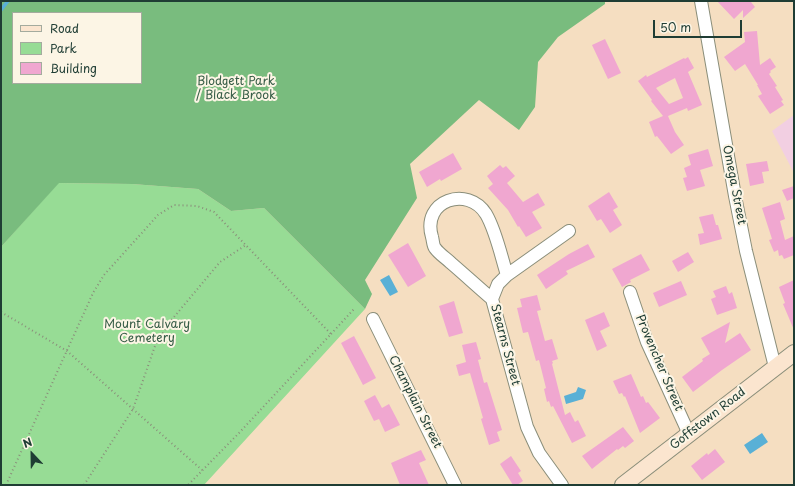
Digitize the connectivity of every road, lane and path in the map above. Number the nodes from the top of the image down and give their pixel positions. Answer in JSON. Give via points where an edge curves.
{"nodes":[{"id":1,"x":701,"y":1,"type":"edge"},
{"id":2,"x":569,"y":230,"type":"dead end"},
{"id":3,"x":246,"y":245,"type":"junction"},
{"id":4,"x":507,"y":275,"type":"junction"},
{"id":5,"x":630,"y":292,"type":"dead end"},
{"id":6,"x":492,"y":299,"type":"junction"},
{"id":7,"x":354,"y":309,"type":"dead end"},
{"id":8,"x":1,"y":312,"type":"edge"},
{"id":9,"x":373,"y":319,"type":"dead end"},
{"id":10,"x":331,"y":334,"type":"junction"},
{"id":11,"x":67,"y":351,"type":"junction"},
{"id":12,"x":794,"y":353,"type":"edge"},
{"id":13,"x":776,"y":367,"type":"junction"},
{"id":14,"x":133,"y":409,"type":"junction"},
{"id":15,"x":689,"y":434,"type":"junction"},
{"id":16,"x":202,"y":470,"type":"junction"},
{"id":17,"x":6,"y":485,"type":"edge"},
{"id":18,"x":84,"y":485,"type":"edge"},
{"id":19,"x":188,"y":485,"type":"edge"},
{"id":20,"x":455,"y":485,"type":"edge"},
{"id":21,"x":562,"y":485,"type":"edge"},
{"id":22,"x":622,"y":485,"type":"edge"}],
"edges":[{"from":1,"to":13,"type":"street","name":"Omega Street","via":[[735,196]]},
{"from":2,"to":4,"type":"street","name":"Stearns Street"},
{"from":3,"to":10,"type":"path"},
{"from":3,"to":11,"type":"path","via":[[214,212],[197,206],[174,204],[158,215],[104,275],[93,293]]},
{"from":3,"to":14,"type":"path","via":[[220,262],[169,323],[155,346]]},
{"from":4,"to":6,"type":"street","name":"Stearns Street","via":[[498,284]]},
{"from":4,"to":6,"type":"street","via":[[491,227],[485,214],[475,203],[450,199],[437,207],[431,218],[430,232],[435,248]]},
{"from":5,"to":15,"type":"street","name":"Provencher Street","via":[[647,342]]},
{"from":6,"to":21,"type":"street","name":"Stearns Street","via":[[527,427],[539,453]]},
{"from":7,"to":10,"type":"path"},
{"from":8,"to":11,"type":"path"},
{"from":9,"to":20,"type":"street","name":"Champlain Street"},
{"from":10,"to":16,"type":"path"},
{"from":11,"to":14,"type":"path"},
{"from":11,"to":17,"type":"path"},
{"from":12,"to":13,"type":"main road","name":"Goffstown Road"},
{"from":13,"to":15,"type":"main road","name":"Goffstown Road"},
{"from":14,"to":16,"type":"path"},
{"from":14,"to":18,"type":"path"},
{"from":15,"to":22,"type":"main road","name":"Goffstown Road"},
{"from":16,"to":19,"type":"path"}]}
